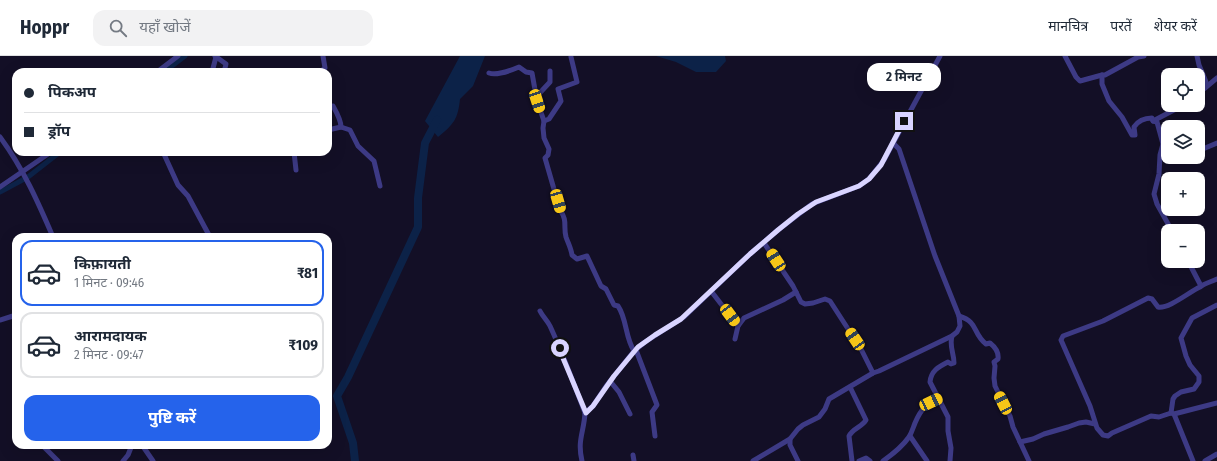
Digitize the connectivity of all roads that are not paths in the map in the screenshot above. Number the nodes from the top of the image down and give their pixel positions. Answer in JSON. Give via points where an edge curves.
{"nodes":[{"id":1,"x":178,"y":56,"type":"edge"},
{"id":2,"x":215,"y":56,"type":"edge"},
{"id":3,"x":323,"y":56,"type":"edge"},
{"id":4,"x":940,"y":56,"type":"edge"},
{"id":5,"x":1065,"y":56,"type":"edge"},
{"id":6,"x":1144,"y":56,"type":"edge"},
{"id":7,"x":1197,"y":56,"type":"edge"},
{"id":8,"x":571,"y":57,"type":"dead end"},
{"id":9,"x":162,"y":68,"type":"edge"},
{"id":10,"x":212,"y":68,"type":"edge"},
{"id":11,"x":225,"y":68,"type":"edge"},
{"id":12,"x":325,"y":68,"type":"edge"},
{"id":13,"x":1200,"y":68,"type":"edge"},
{"id":14,"x":550,"y":71,"type":"dead end"},
{"id":15,"x":489,"y":73,"type":"dead end"},
{"id":16,"x":1102,"y":75,"type":"junction"},
{"id":17,"x":1217,"y":78,"type":"edge"},
{"id":18,"x":1205,"y":80,"type":"edge"},
{"id":19,"x":1205,"y":88,"type":"joint"},
{"id":20,"x":536,"y":97,"type":"junction"},
{"id":21,"x":332,"y":106,"type":"edge"},
{"id":22,"x":1170,"y":112,"type":"edge"},
{"id":23,"x":544,"y":121,"type":"junction"},
{"id":24,"x":1153,"y":121,"type":"junction"},
{"id":25,"x":341,"y":128,"type":"junction"},
{"id":26,"x":332,"y":129,"type":"edge"},
{"id":27,"x":0,"y":137,"type":"edge"},
{"id":28,"x":1161,"y":137,"type":"edge"},
{"id":29,"x":1217,"y":143,"type":"edge"},
{"id":30,"x":895,"y":144,"type":"junction"},
{"id":31,"x":1205,"y":148,"type":"edge"},
{"id":32,"x":1161,"y":151,"type":"edge"},
{"id":33,"x":12,"y":156,"type":"edge"},
{"id":34,"x":12,"y":156,"type":"edge"},
{"id":35,"x":46,"y":156,"type":"edge"},
{"id":36,"x":165,"y":156,"type":"edge"},
{"id":37,"x":294,"y":156,"type":"edge"},
{"id":38,"x":296,"y":170,"type":"dead end"},
{"id":39,"x":23,"y":173,"type":"junction"},
{"id":40,"x":380,"y":186,"type":"dead end"},
{"id":41,"x":0,"y":187,"type":"edge"},
{"id":42,"x":1168,"y":224,"type":"edge"},
{"id":43,"x":51,"y":233,"type":"edge"},
{"id":44,"x":208,"y":233,"type":"edge"},
{"id":45,"x":765,"y":244,"type":"junction"},
{"id":46,"x":1192,"y":268,"type":"edge"},
{"id":47,"x":1217,"y":279,"type":"edge"},
{"id":48,"x":1201,"y":286,"type":"junction"},
{"id":49,"x":796,"y":292,"type":"junction"},
{"id":50,"x":713,"y":293,"type":"junction"},
{"id":51,"x":1217,"y":305,"type":"edge"},
{"id":52,"x":540,"y":310,"type":"dead end"},
{"id":53,"x":12,"y":316,"type":"edge"},
{"id":54,"x":959,"y":316,"type":"junction"},
{"id":55,"x":0,"y":320,"type":"edge"},
{"id":56,"x":738,"y":326,"type":"junction"},
{"id":57,"x":952,"y":336,"type":"junction"},
{"id":58,"x":735,"y":339,"type":"dead end"},
{"id":59,"x":636,"y":352,"type":"junction"},
{"id":60,"x":873,"y":373,"type":"junction"},
{"id":61,"x":612,"y":383,"type":"junction"},
{"id":62,"x":850,"y":388,"type":"junction"},
{"id":63,"x":939,"y":399,"type":"junction"},
{"id":64,"x":1217,"y":403,"type":"edge"},
{"id":65,"x":586,"y":413,"type":"junction"},
{"id":66,"x":630,"y":414,"type":"dead end"},
{"id":67,"x":1172,"y":414,"type":"junction"},
{"id":68,"x":1095,"y":424,"type":"junction"},
{"id":69,"x":655,"y":436,"type":"dead end"},
{"id":70,"x":910,"y":436,"type":"junction"},
{"id":71,"x":790,"y":439,"type":"junction"},
{"id":72,"x":1020,"y":442,"type":"junction"},
{"id":73,"x":46,"y":449,"type":"edge"},
{"id":74,"x":130,"y":449,"type":"edge"},
{"id":75,"x":144,"y":449,"type":"edge"},
{"id":76,"x":1217,"y":454,"type":"edge"},
{"id":77,"x":633,"y":455,"type":"dead end"},
{"id":78,"x":58,"y":461,"type":"edge"},
{"id":79,"x":123,"y":461,"type":"edge"},
{"id":80,"x":152,"y":461,"type":"edge"},
{"id":81,"x":582,"y":461,"type":"edge"},
{"id":82,"x":634,"y":461,"type":"edge"},
{"id":83,"x":753,"y":461,"type":"edge"},
{"id":84,"x":798,"y":461,"type":"edge"},
{"id":85,"x":852,"y":461,"type":"edge"},
{"id":86,"x":859,"y":461,"type":"edge"},
{"id":87,"x":870,"y":461,"type":"edge"},
{"id":88,"x":883,"y":461,"type":"edge"},
{"id":89,"x":927,"y":461,"type":"edge"},
{"id":90,"x":950,"y":461,"type":"edge"},
{"id":91,"x":1029,"y":461,"type":"edge"},
{"id":92,"x":1193,"y":461,"type":"edge"},
{"id":93,"x":1205,"y":461,"type":"edge"}],
"edges":[{"from":1,"to":9,"type":"street"},
{"from":2,"to":10,"type":"street"},
{"from":2,"to":11,"type":"street","via":[[226,64]]},
{"from":3,"to":12,"type":"street"},
{"from":4,"to":30,"type":"street"},
{"from":5,"to":16,"type":"street","via":[[1080,81]]},
{"from":6,"to":16,"type":"street"},
{"from":7,"to":13,"type":"street"},
{"from":8,"to":23,"type":"street","via":[[577,82],[558,89],[561,101]]},
{"from":14,"to":20,"type":"street","via":[[550,82]]},
{"from":15,"to":20,"type":"street","via":[[519,67],[532,73]]},
{"from":16,"to":24,"type":"street","via":[[1102,84],[1109,101],[1132,135],[1135,135],[1134,127],[1137,123],[1150,118]]},
{"from":17,"to":19,"type":"street"},
{"from":18,"to":19,"type":"street"},
{"from":20,"to":23,"type":"street"},
{"from":21,"to":25,"type":"street","via":[[338,113]]},
{"from":22,"to":24,"type":"street"},
{"from":23,"to":59,"type":"street","via":[[544,138],[549,149],[545,158],[560,210],[565,217],[566,236],[572,255],[577,259],[587,256],[601,286],[606,289],[614,305],[622,311],[631,346]]},
{"from":24,"to":28,"type":"street","via":[[1157,122]]},
{"from":25,"to":26,"type":"street"},
{"from":25,"to":40,"type":"street","via":[[350,130],[358,146],[374,161]]},
{"from":27,"to":33,"type":"street"},
{"from":29,"to":31,"type":"street"},
{"from":30,"to":45,"type":"street","via":[[866,182],[812,204]]},
{"from":30,"to":54,"type":"street"},
{"from":32,"to":42,"type":"street","via":[[1154,194],[1156,204]]},
{"from":34,"to":39,"type":"street"},
{"from":35,"to":39,"type":"street"},
{"from":36,"to":44,"type":"street","via":[[178,185],[188,196]]},
{"from":37,"to":38,"type":"street"},
{"from":39,"to":41,"type":"street"},
{"from":39,"to":43,"type":"street"},
{"from":45,"to":49,"type":"street"},
{"from":45,"to":50,"type":"street"},
{"from":46,"to":48,"type":"street"},
{"from":47,"to":48,"type":"street"},
{"from":48,"to":68,"type":"street","via":[[1162,308],[1158,308],[1152,299],[1148,298],[1062,338]]},
{"from":49,"to":56,"type":"street","via":[[747,316]]},
{"from":49,"to":60,"type":"street","via":[[805,304],[825,299],[830,301],[861,349]]},
{"from":50,"to":56,"type":"street"},
{"from":50,"to":59,"type":"street","via":[[681,319],[645,342]]},
{"from":51,"to":67,"type":"street","via":[[1192,318],[1182,335],[1186,356],[1199,376],[1199,382],[1194,389],[1175,396]]},
{"from":52,"to":65,"type":"street","via":[[549,323]]},
{"from":53,"to":55,"type":"street"},
{"from":54,"to":57,"type":"street","via":[[960,326]]},
{"from":54,"to":72,"type":"street","via":[[970,320],[980,339],[986,344],[993,345],[998,352],[998,359],[994,362],[994,382]]},
{"from":56,"to":58,"type":"street"},
{"from":57,"to":60,"type":"street"},
{"from":57,"to":63,"type":"street","via":[[950,343],[954,363],[948,362],[936,368],[930,380]]},
{"from":59,"to":61,"type":"street"},
{"from":59,"to":69,"type":"street","via":[[657,404],[652,412]]},
{"from":60,"to":62,"type":"street"},
{"from":61,"to":65,"type":"street"},
{"from":61,"to":66,"type":"street"},
{"from":62,"to":71,"type":"street","via":[[829,399],[819,416],[803,425]]},
{"from":62,"to":85,"type":"street","via":[[866,420],[848,436]]},
{"from":63,"to":70,"type":"street","via":[[928,404],[918,415]]},
{"from":63,"to":90,"type":"street","via":[[948,417]]},
{"from":64,"to":67,"type":"street"},
{"from":65,"to":81,"type":"street","via":[[580,441]]},
{"from":67,"to":68,"type":"street","via":[[1151,416],[1108,436],[1102,434]]},
{"from":67,"to":92,"type":"street"},
{"from":68,"to":72,"type":"street","via":[[1079,423]]},
{"from":70,"to":88,"type":"street","via":[[900,448]]},
{"from":70,"to":89,"type":"street"},
{"from":71,"to":83,"type":"street"},
{"from":71,"to":84,"type":"street","via":[[790,445]]},
{"from":72,"to":91,"type":"street"},
{"from":73,"to":78,"type":"street"},
{"from":74,"to":79,"type":"street"},
{"from":75,"to":80,"type":"street"},
{"from":76,"to":93,"type":"street"},
{"from":77,"to":82,"type":"street"},
{"from":86,"to":87,"type":"street","via":[[866,458]]}]}
